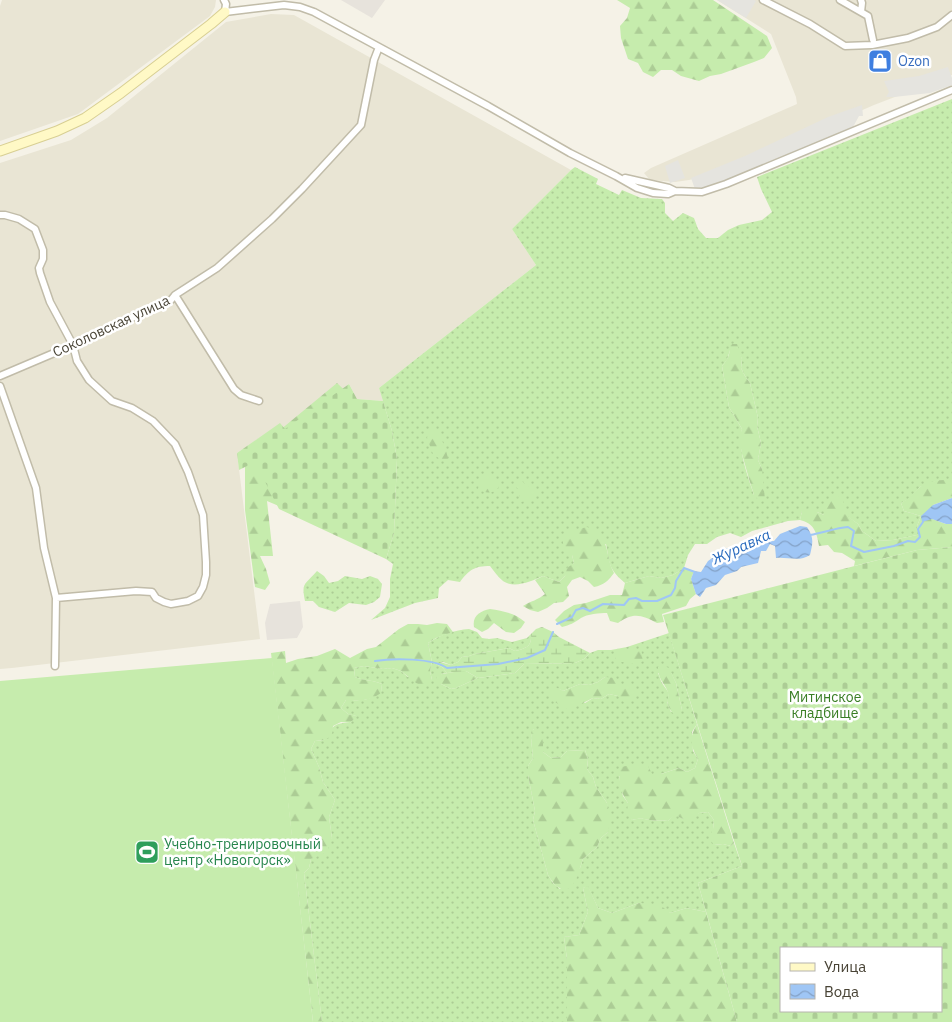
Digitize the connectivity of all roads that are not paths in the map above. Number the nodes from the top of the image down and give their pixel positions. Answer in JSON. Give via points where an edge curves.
{"nodes":[{"id":1,"x":224,"y":0,"type":"edge"},
{"id":2,"x":763,"y":0,"type":"edge"},
{"id":3,"x":840,"y":0,"type":"edge"},
{"id":4,"x":861,"y":0,"type":"edge"},
{"id":5,"x":225,"y":12,"type":"junction"},
{"id":6,"x":861,"y":12,"type":"junction"},
{"id":7,"x":952,"y":15,"type":"edge"},
{"id":8,"x":873,"y":40,"type":"dead end"},
{"id":9,"x":379,"y":47,"type":"junction"},
{"id":10,"x":952,"y":90,"type":"edge"},
{"id":11,"x":0,"y":151,"type":"edge"},
{"id":12,"x":0,"y":215,"type":"edge"},
{"id":13,"x":175,"y":295,"type":"junction"},
{"id":14,"x":73,"y":345,"type":"junction"},
{"id":15,"x":0,"y":376,"type":"edge"},
{"id":16,"x":0,"y":386,"type":"edge"},
{"id":17,"x":259,"y":401,"type":"dead end"},
{"id":18,"x":56,"y":598,"type":"junction"},
{"id":19,"x":54,"y":666,"type":"dead end"}],
"edges":[{"from":1,"to":5,"type":"street"},
{"from":2,"to":7,"type":"street","via":[[844,46],[908,38],[937,27]]},
{"from":3,"to":6,"type":"street"},
{"from":4,"to":6,"type":"street"},
{"from":5,"to":9,"type":"street","via":[[284,5],[300,7]]},
{"from":5,"to":11,"type":"street","via":[[85,118]]},
{"from":6,"to":8,"type":"street","via":[[868,16]]},
{"from":9,"to":10,"type":"street","via":[[616,176],[675,191],[702,192],[726,184]]},
{"from":9,"to":13,"type":"street","name":"Соколовская улица","via":[[360,125],[272,220],[217,268]]},
{"from":12,"to":14,"type":"street","via":[[19,219],[35,229],[43,250],[40,273],[50,302]]},
{"from":13,"to":14,"type":"street","name":"Соколовская улица","via":[[171,300]]},
{"from":13,"to":17,"type":"street","via":[[234,389]]},
{"from":14,"to":15,"type":"street","name":"Соколовская улица"},
{"from":14,"to":18,"type":"street","via":[[77,361],[89,380],[112,401],[132,408],[152,421],[175,444],[203,515],[206,575],[198,596],[171,604],[156,598],[152,592],[136,591]]},
{"from":16,"to":18,"type":"street","via":[[36,488],[44,548]]},
{"from":18,"to":19,"type":"street"}]}
